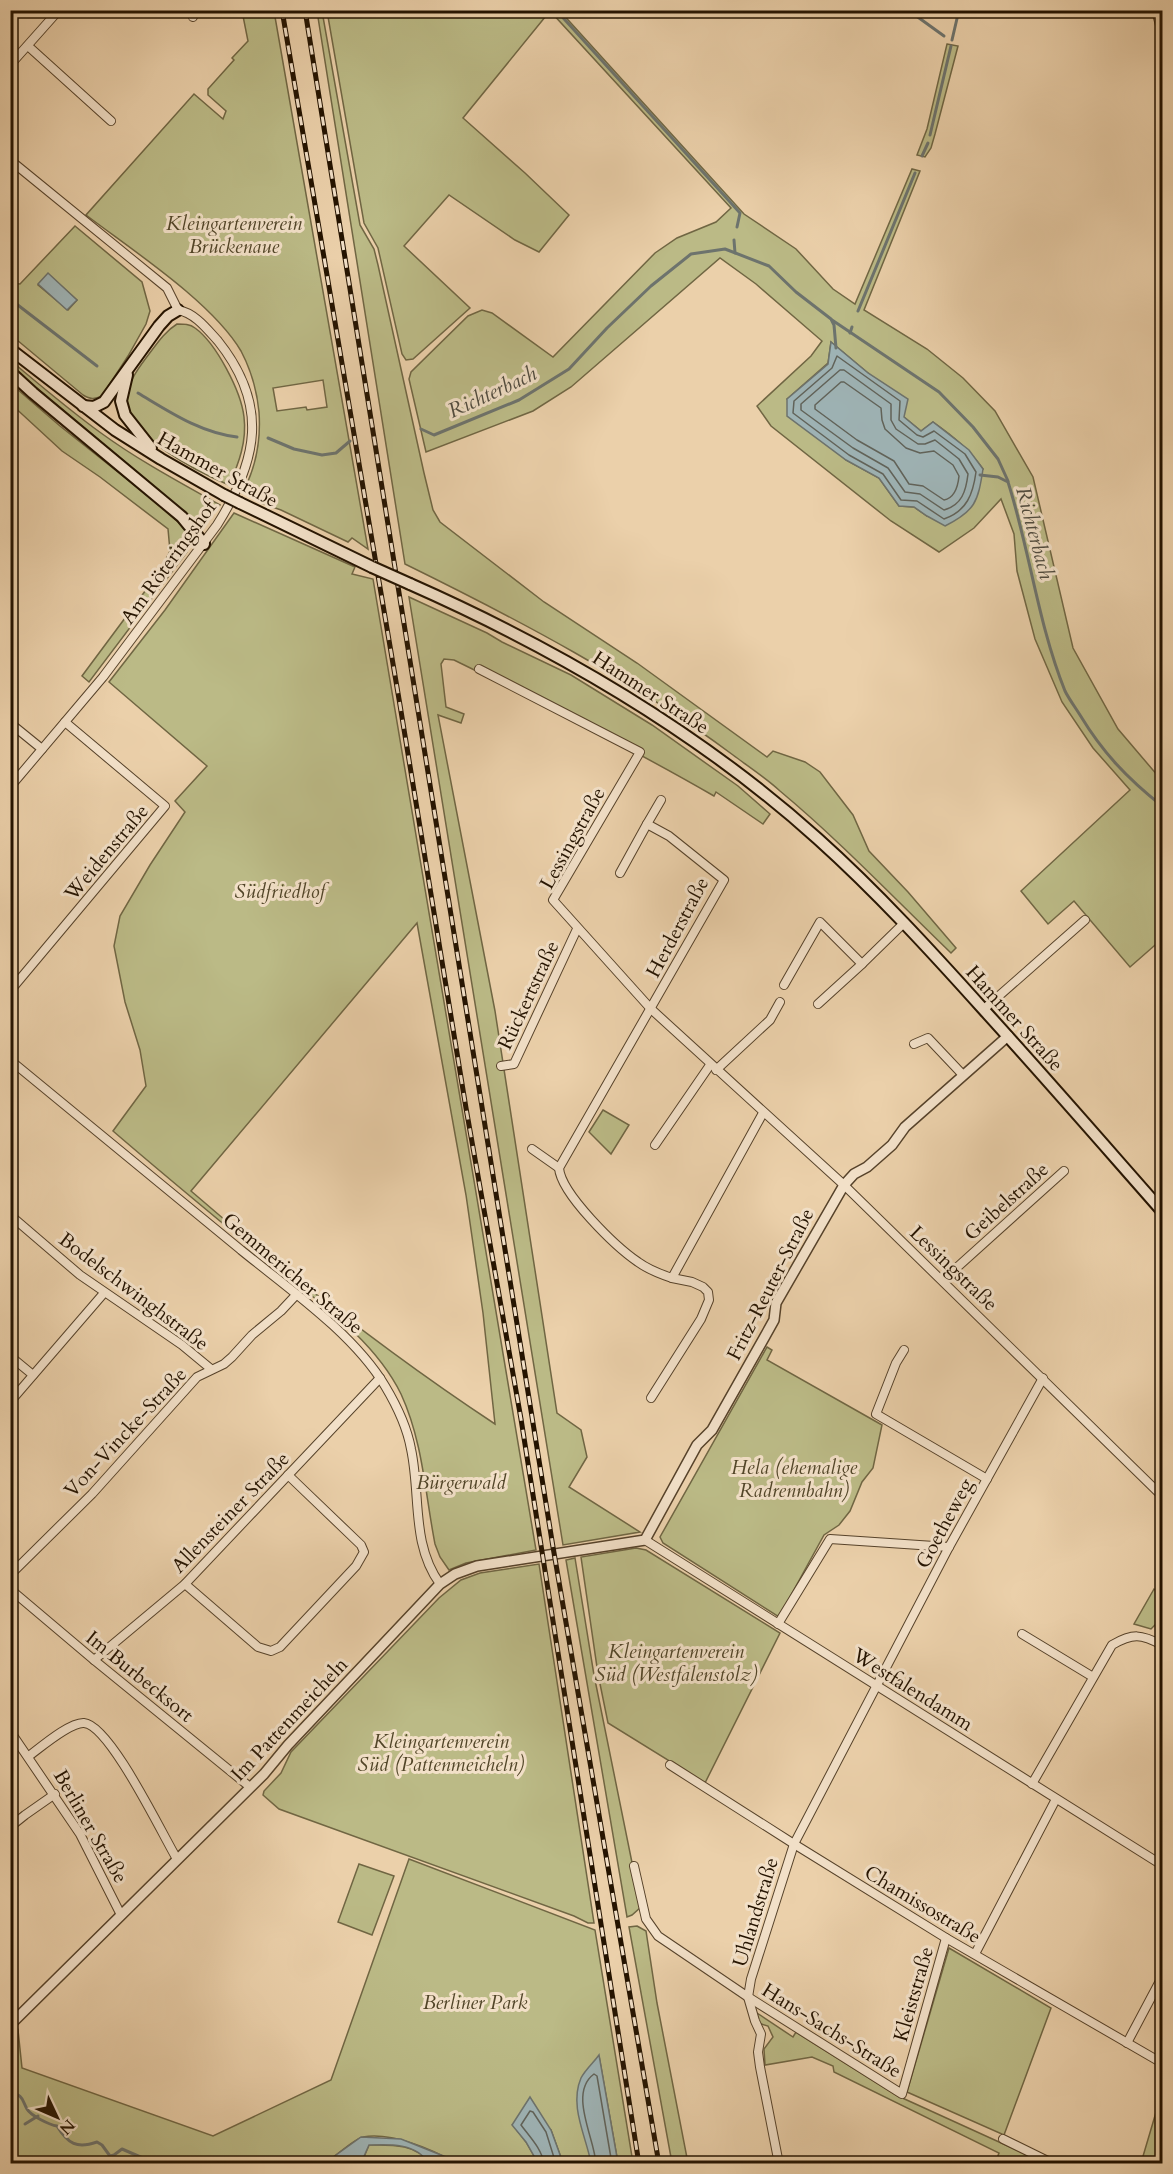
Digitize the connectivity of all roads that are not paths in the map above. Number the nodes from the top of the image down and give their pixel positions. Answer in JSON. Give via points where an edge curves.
{"nodes":[{"id":1,"x":59,"y":10,"type":"edge"},
{"id":2,"x":1156,"y":10,"type":"edge"},
{"id":3,"x":1162,"y":33,"type":"edge"},
{"id":4,"x":28,"y":46,"type":"junction"},
{"id":5,"x":10,"y":65,"type":"edge"},
{"id":6,"x":111,"y":122,"type":"dead end"},
{"id":7,"x":10,"y":160,"type":"edge"},
{"id":8,"x":178,"y":310,"type":"junction"},
{"id":9,"x":10,"y":349,"type":"edge"},
{"id":10,"x":127,"y":371,"type":"junction"},
{"id":11,"x":10,"y":372,"type":"edge"},
{"id":12,"x":82,"y":406,"type":"junction"},
{"id":13,"x":161,"y":459,"type":"junction"},
{"id":14,"x":204,"y":543,"type":"junction"},
{"id":15,"x":479,"y":669,"type":"dead end"},
{"id":16,"x":65,"y":722,"type":"junction"},
{"id":17,"x":10,"y":723,"type":"edge"},
{"id":18,"x":42,"y":749,"type":"junction"},
{"id":19,"x":10,"y":787,"type":"edge"},
{"id":20,"x":661,"y":800,"type":"dead end"},
{"id":21,"x":647,"y":824,"type":"junction"},
{"id":22,"x":620,"y":873,"type":"dead end"},
{"id":23,"x":1084,"y":920,"type":"dead end"},
{"id":24,"x":904,"y":923,"type":"junction"},
{"id":25,"x":577,"y":929,"type":"junction"},
{"id":26,"x":862,"y":964,"type":"junction"},
{"id":27,"x":784,"y":985,"type":"dead end"},
{"id":28,"x":10,"y":991,"type":"edge"},
{"id":29,"x":780,"y":1002,"type":"dead end"},
{"id":30,"x":818,"y":1004,"type":"dead end"},
{"id":31,"x":651,"y":1009,"type":"junction"},
{"id":32,"x":984,"y":1009,"type":"junction"},
{"id":33,"x":1008,"y":1036,"type":"junction"},
{"id":34,"x":914,"y":1044,"type":"dead end"},
{"id":35,"x":10,"y":1060,"type":"edge"},
{"id":36,"x":501,"y":1066,"type":"dead end"},
{"id":37,"x":713,"y":1067,"type":"junction"},
{"id":38,"x":963,"y":1075,"type":"junction"},
{"id":39,"x":763,"y":1113,"type":"junction"},
{"id":40,"x":655,"y":1145,"type":"dead end"},
{"id":41,"x":532,"y":1149,"type":"dead end"},
{"id":42,"x":559,"y":1167,"type":"junction"},
{"id":43,"x":1064,"y":1172,"type":"dead end"},
{"id":44,"x":843,"y":1185,"type":"junction"},
{"id":45,"x":1162,"y":1211,"type":"edge"},
{"id":46,"x":10,"y":1215,"type":"edge"},
{"id":47,"x":672,"y":1278,"type":"junction"},
{"id":48,"x":943,"y":1280,"type":"junction"},
{"id":49,"x":104,"y":1293,"type":"junction"},
{"id":50,"x":296,"y":1295,"type":"junction"},
{"id":51,"x":904,"y":1350,"type":"dead end"},
{"id":52,"x":10,"y":1356,"type":"edge"},
{"id":53,"x":211,"y":1369,"type":"junction"},
{"id":54,"x":33,"y":1375,"type":"junction"},
{"id":55,"x":380,"y":1378,"type":"junction"},
{"id":56,"x":1043,"y":1378,"type":"junction"},
{"id":57,"x":651,"y":1398,"type":"dead end"},
{"id":58,"x":10,"y":1402,"type":"edge"},
{"id":59,"x":288,"y":1475,"type":"junction"},
{"id":60,"x":987,"y":1479,"type":"junction"},
{"id":61,"x":1162,"y":1496,"type":"edge"},
{"id":62,"x":645,"y":1540,"type":"junction"},
{"id":63,"x":949,"y":1547,"type":"junction"},
{"id":64,"x":10,"y":1575,"type":"edge"},
{"id":65,"x":185,"y":1584,"type":"junction"},
{"id":66,"x":440,"y":1584,"type":"junction"},
{"id":67,"x":10,"y":1589,"type":"edge"},
{"id":68,"x":778,"y":1624,"type":"junction"},
{"id":69,"x":1022,"y":1634,"type":"dead end"},
{"id":70,"x":1162,"y":1645,"type":"edge"},
{"id":71,"x":94,"y":1660,"type":"junction"},
{"id":72,"x":1093,"y":1677,"type":"junction"},
{"id":73,"x":875,"y":1685,"type":"junction"},
{"id":74,"x":10,"y":1731,"type":"edge"},
{"id":75,"x":29,"y":1756,"type":"junction"},
{"id":76,"x":670,"y":1765,"type":"dead end"},
{"id":77,"x":1032,"y":1784,"type":"junction"},
{"id":78,"x":250,"y":1787,"type":"junction"},
{"id":79,"x":55,"y":1794,"type":"junction"},
{"id":80,"x":1056,"y":1799,"type":"junction"},
{"id":81,"x":10,"y":1827,"type":"edge"},
{"id":82,"x":794,"y":1844,"type":"junction"},
{"id":83,"x":177,"y":1859,"type":"junction"},
{"id":84,"x":1162,"y":1865,"type":"edge"},
{"id":85,"x":634,"y":1866,"type":"dead end"},
{"id":86,"x":121,"y":1915,"type":"junction"},
{"id":87,"x":946,"y":1938,"type":"junction"},
{"id":88,"x":975,"y":1954,"type":"junction"},
{"id":89,"x":1162,"y":1977,"type":"edge"},
{"id":90,"x":748,"y":1997,"type":"junction"},
{"id":91,"x":10,"y":2025,"type":"edge"},
{"id":92,"x":1127,"y":2043,"type":"junction"},
{"id":93,"x":1162,"y":2063,"type":"edge"},
{"id":94,"x":902,"y":2094,"type":"joint"},
{"id":95,"x":1003,"y":2139,"type":"dead end"},
{"id":96,"x":779,"y":2163,"type":"edge"},
{"id":97,"x":1054,"y":2163,"type":"edge"}],
"edges":[{"from":1,"to":4,"type":"street"},
{"from":2,"to":3,"type":"street"},
{"from":4,"to":5,"type":"street"},
{"from":4,"to":6,"type":"street"},
{"from":7,"to":8,"type":"street","via":[[167,288]]},
{"from":8,"to":10,"type":"main road","via":[[159,326]]},
{"from":8,"to":14,"type":"street","name":"Am Röteringshof","via":[[202,324],[229,356],[244,387],[253,423],[244,475]]},
{"from":9,"to":12,"type":"main road","name":"Hammer Straße"},
{"from":10,"to":12,"type":"main road","via":[[104,402],[94,407]]},
{"from":10,"to":13,"type":"main road","via":[[121,401],[125,415]]},
{"from":11,"to":14,"type":"main road","via":[[182,517]]},
{"from":12,"to":13,"type":"main road","name":"Hammer Straße"},
{"from":13,"to":24,"type":"main road","name":"Hammer Straße","bridge":true,"via":[[240,503],[462,607],[587,671],[706,750],[818,839]]},
{"from":14,"to":16,"type":"street","name":"Am Röteringshof"},
{"from":15,"to":25,"type":"street","name":"Lessingstraße","via":[[640,752],[553,900]]},
{"from":16,"to":18,"type":"street","name":"Am Röteringshof"},
{"from":16,"to":28,"type":"street","name":"Weidenstraße","via":[[165,806]]},
{"from":17,"to":18,"type":"street"},
{"from":18,"to":19,"type":"street","name":"Am Röteringshof"},
{"from":20,"to":21,"type":"street"},
{"from":21,"to":22,"type":"street"},
{"from":21,"to":31,"type":"street","name":"Herderstraße","via":[[669,836],[724,880]]},
{"from":23,"to":32,"type":"street"},
{"from":24,"to":26,"type":"street"},
{"from":24,"to":32,"type":"main road","name":"Hammer Straße"},
{"from":25,"to":31,"type":"street","name":"Lessingstraße"},
{"from":25,"to":36,"type":"street","name":"Rückertstraße","via":[[514,1065]]},
{"from":26,"to":27,"type":"street","via":[[820,922]]},
{"from":26,"to":30,"type":"street"},
{"from":29,"to":37,"type":"street","via":[[770,1020]]},
{"from":31,"to":37,"type":"street","name":"Lessingstraße"},
{"from":31,"to":42,"type":"street"},
{"from":32,"to":33,"type":"main road","name":"Hammer Straße"},
{"from":33,"to":38,"type":"street","name":"Fritz-Reuter-Straße"},
{"from":33,"to":45,"type":"main road","name":"Hammer Straße"},
{"from":34,"to":38,"type":"street","via":[[928,1038]]},
{"from":35,"to":50,"type":"street","name":"Gemmericher Straße"},
{"from":37,"to":39,"type":"street","name":"Lessingstraße"},
{"from":37,"to":40,"type":"street"},
{"from":38,"to":44,"type":"street","name":"Fritz-Reuter-Straße","via":[[905,1127],[892,1145]]},
{"from":39,"to":44,"type":"street","name":"Lessingstraße"},
{"from":39,"to":47,"type":"street"},
{"from":41,"to":42,"type":"street"},
{"from":42,"to":47,"type":"street","via":[[561,1179],[584,1211],[619,1247],[640,1264]]},
{"from":43,"to":48,"type":"street","name":"Geibelstraße"},
{"from":44,"to":48,"type":"street","name":"Lessingstraße"},
{"from":44,"to":62,"type":"street","name":"Fritz-Reuter-Straße","via":[[776,1304],[774,1320],[735,1391],[712,1430],[697,1445]]},
{"from":46,"to":49,"type":"street","name":"Bodelschwinghstraße"},
{"from":47,"to":57,"type":"street","via":[[703,1287],[709,1300]]},
{"from":48,"to":56,"type":"street","name":"Lessingstraße"},
{"from":49,"to":53,"type":"street","name":"Bodelschwinghstraße"},
{"from":49,"to":54,"type":"street"},
{"from":50,"to":53,"type":"street","name":"Von-Vincke-Straße","via":[[224,1364]]},
{"from":50,"to":55,"type":"street","name":"Gemmericher Straße","via":[[354,1345]]},
{"from":51,"to":60,"type":"street","via":[[876,1414]]},
{"from":52,"to":54,"type":"street"},
{"from":53,"to":64,"type":"street","name":"Von-Vincke-Straße","via":[[197,1377],[92,1494]]},
{"from":54,"to":58,"type":"street"},
{"from":55,"to":59,"type":"street","name":"Allensteiner Straße"},
{"from":55,"to":66,"type":"street","name":"Gemmericher Straße","via":[[398,1409],[411,1449],[422,1547],[429,1569]]},
{"from":56,"to":60,"type":"street","name":"Goetheweg"},
{"from":56,"to":61,"type":"street","name":"Lessingstraße"},
{"from":59,"to":65,"type":"street","name":"Allensteiner Straße"},
{"from":59,"to":65,"type":"street","via":[[361,1545],[363,1557],[280,1647],[271,1651],[258,1647]]},
{"from":60,"to":63,"type":"street","name":"Goetheweg"},
{"from":62,"to":66,"type":"street","name":"Im Pattenmeicheln","via":[[477,1566]]},
{"from":62,"to":68,"type":"street","name":"Westfalendamm"},
{"from":63,"to":68,"type":"street","via":[[830,1539]]},
{"from":63,"to":73,"type":"street","name":"Goetheweg"},
{"from":65,"to":71,"type":"street","name":"Allensteiner Straße"},
{"from":66,"to":78,"type":"street","name":"Im Pattenmeicheln"},
{"from":67,"to":71,"type":"street","name":"Im Burbecksort"},
{"from":68,"to":73,"type":"street","name":"Westfalendamm"},
{"from":69,"to":72,"type":"street"},
{"from":70,"to":72,"type":"street","via":[[1139,1635],[1126,1637],[1112,1645]]},
{"from":71,"to":78,"type":"street","name":"Im Burbecksort"},
{"from":72,"to":77,"type":"street"},
{"from":73,"to":77,"type":"street","name":"Westfalendamm"},
{"from":73,"to":82,"type":"street","name":"Uhlandstraße"},
{"from":74,"to":75,"type":"street","name":"Berliner Straße"},
{"from":75,"to":79,"type":"street","name":"Berliner Straße"},
{"from":75,"to":83,"type":"street","name":"Berliner Straße","via":[[72,1725],[92,1725],[123,1763]]},
{"from":76,"to":82,"type":"street","name":"Chamissostraße"},
{"from":77,"to":80,"type":"street","name":"Westfalendamm"},
{"from":78,"to":83,"type":"street","name":"Im Pattenmeicheln"},
{"from":79,"to":81,"type":"street"},
{"from":79,"to":86,"type":"street","name":"Berliner Straße","via":[[81,1834]]},
{"from":80,"to":84,"type":"street","name":"Westfalendamm"},
{"from":80,"to":88,"type":"street"},
{"from":82,"to":87,"type":"street","name":"Chamissostraße"},
{"from":82,"to":90,"type":"street","name":"Uhlandstraße"},
{"from":83,"to":86,"type":"street","name":"Im Pattenmeicheln"},
{"from":85,"to":90,"type":"street","name":"Hans-Sachs-Straße","via":[[646,1919],[658,1936]]},
{"from":86,"to":91,"type":"street","name":"Im Pattenmeicheln"},
{"from":87,"to":88,"type":"street","name":"Chamissostraße"},
{"from":87,"to":94,"type":"street","name":"Kleiststraße"},
{"from":88,"to":92,"type":"street","name":"Chamissostraße"},
{"from":89,"to":92,"type":"street"},
{"from":90,"to":94,"type":"street","name":"Hans-Sachs-Straße"},
{"from":90,"to":96,"type":"street","name":"Uhlandstraße","via":[[761,2034],[760,2067]]},
{"from":92,"to":93,"type":"street","name":"Chamissostraße"},
{"from":95,"to":97,"type":"street"}]}
